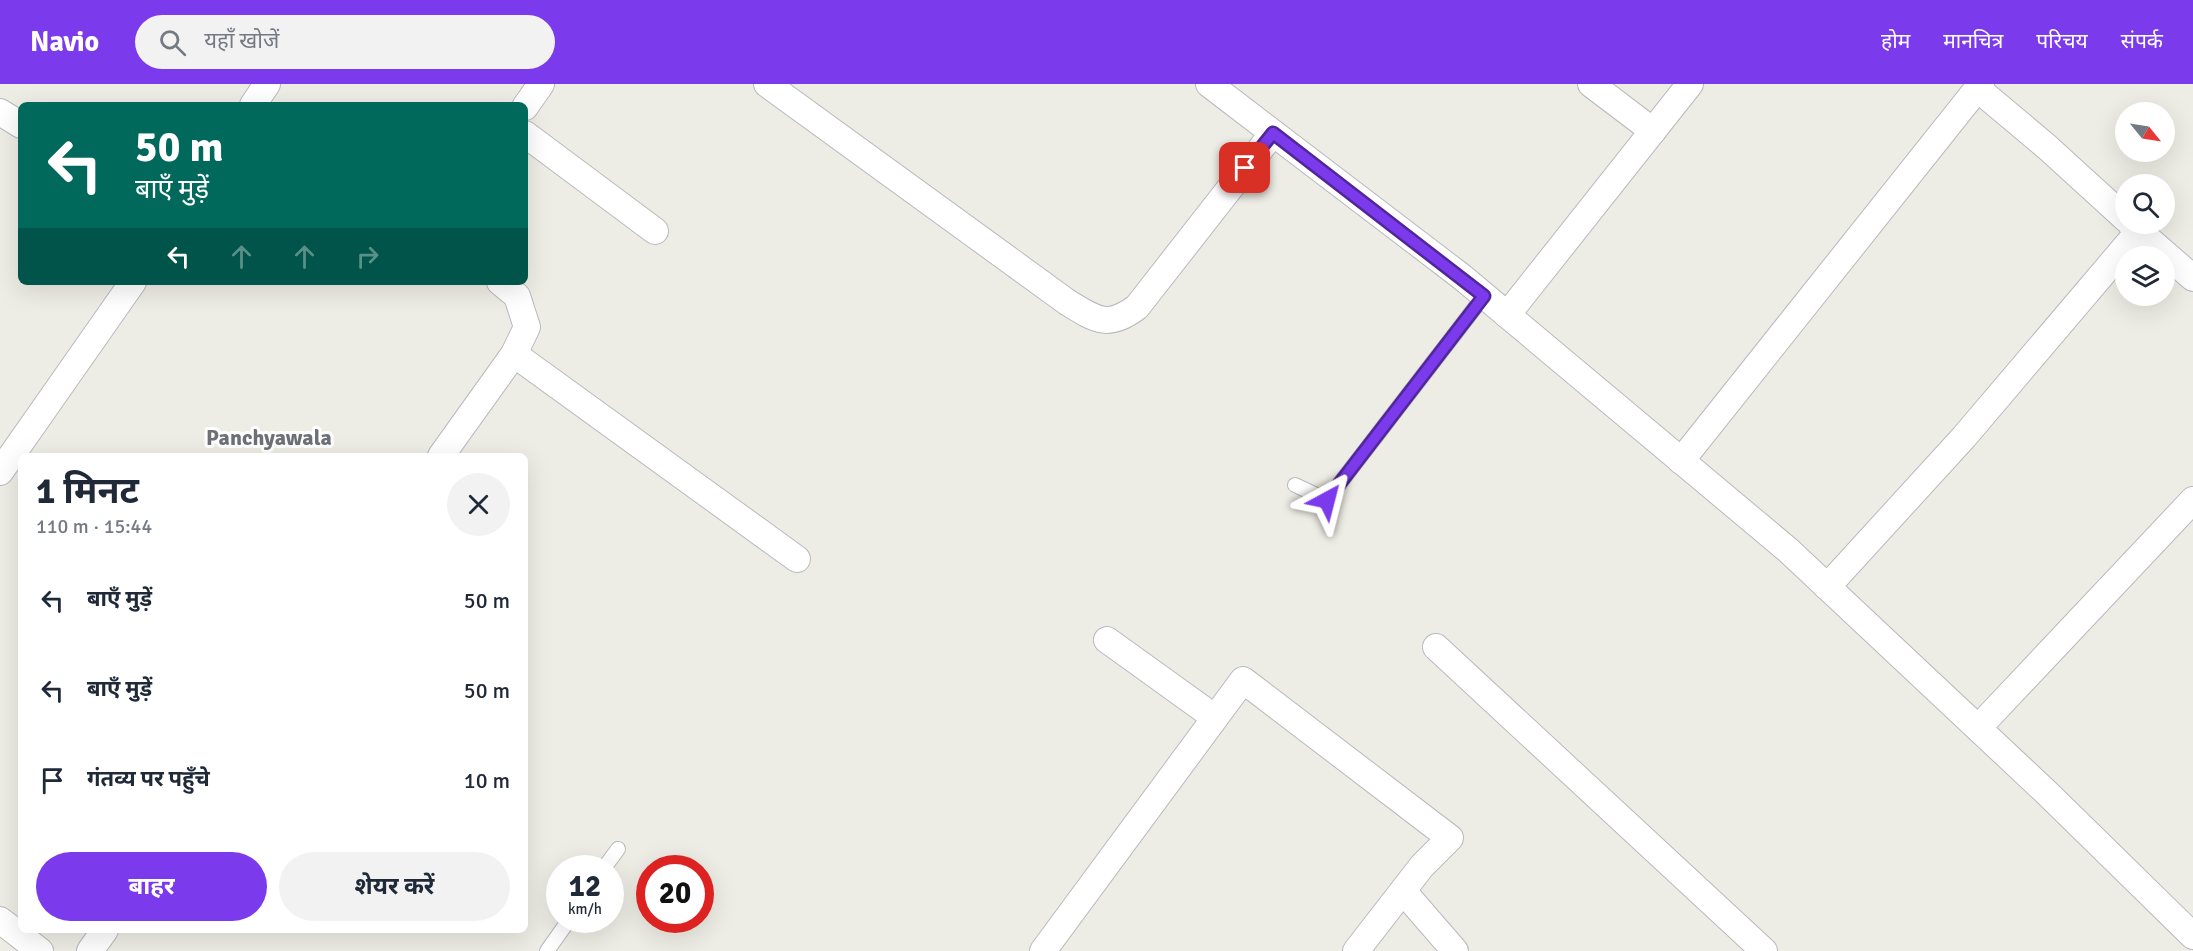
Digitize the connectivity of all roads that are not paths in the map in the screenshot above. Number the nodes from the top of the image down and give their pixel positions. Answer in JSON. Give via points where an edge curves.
{"nodes":[{"id":1,"x":267,"y":84,"type":"edge"},
{"id":2,"x":541,"y":84,"type":"edge"},
{"id":3,"x":767,"y":84,"type":"edge"},
{"id":4,"x":1209,"y":84,"type":"edge"},
{"id":5,"x":1591,"y":84,"type":"edge"},
{"id":6,"x":1690,"y":84,"type":"edge"},
{"id":7,"x":1980,"y":86,"type":"edge"},
{"id":8,"x":255,"y":102,"type":"edge"},
{"id":9,"x":528,"y":103,"type":"edge"},
{"id":10,"x":0,"y":112,"type":"edge"},
{"id":11,"x":18,"y":123,"type":"edge"},
{"id":12,"x":1653,"y":131,"type":"junction"},
{"id":13,"x":1273,"y":133,"type":"junction"},
{"id":14,"x":528,"y":136,"type":"edge"},
{"id":15,"x":2115,"y":209,"type":"edge"},
{"id":16,"x":655,"y":231,"type":"dead end"},
{"id":17,"x":2124,"y":234,"type":"edge"},
{"id":18,"x":2143,"y":234,"type":"edge"},
{"id":19,"x":2193,"y":278,"type":"edge"},
{"id":20,"x":131,"y":285,"type":"edge"},
{"id":21,"x":504,"y":285,"type":"edge"},
{"id":22,"x":1484,"y":296,"type":"junction"},
{"id":23,"x":1507,"y":315,"type":"junction"},
{"id":24,"x":514,"y":354,"type":"junction"},
{"id":25,"x":443,"y":453,"type":"edge"},
{"id":26,"x":1681,"y":460,"type":"junction"},
{"id":27,"x":0,"y":472,"type":"edge"},
{"id":28,"x":1295,"y":485,"type":"dead end"},
{"id":29,"x":2193,"y":500,"type":"edge"},
{"id":30,"x":797,"y":559,"type":"dead end"},
{"id":31,"x":1827,"y":587,"type":"junction"},
{"id":32,"x":1107,"y":640,"type":"dead end"},
{"id":33,"x":1436,"y":647,"type":"dead end"},
{"id":34,"x":1214,"y":717,"type":"junction"},
{"id":35,"x":1978,"y":728,"type":"junction"},
{"id":36,"x":618,"y":849,"type":"dead end"},
{"id":37,"x":614,"y":855,"type":"edge"},
{"id":38,"x":1403,"y":891,"type":"junction"},
{"id":39,"x":0,"y":920,"type":"edge"},
{"id":40,"x":103,"y":933,"type":"edge"},
{"id":41,"x":560,"y":933,"type":"edge"},
{"id":42,"x":2193,"y":936,"type":"edge"},
{"id":43,"x":40,"y":951,"type":"edge"},
{"id":44,"x":90,"y":951,"type":"edge"},
{"id":45,"x":547,"y":951,"type":"edge"},
{"id":46,"x":1043,"y":951,"type":"edge"},
{"id":47,"x":1356,"y":951,"type":"edge"},
{"id":48,"x":1455,"y":951,"type":"edge"},
{"id":49,"x":1764,"y":951,"type":"edge"}],
"edges":[{"from":1,"to":8,"type":"street"},
{"from":2,"to":9,"type":"street"},
{"from":3,"to":13,"type":"street","via":[[1068,302],[1089,316],[1110,322],[1137,307]]},
{"from":4,"to":13,"type":"street"},
{"from":5,"to":12,"type":"street"},
{"from":6,"to":12,"type":"street"},
{"from":7,"to":15,"type":"street"},
{"from":7,"to":26,"type":"street"},
{"from":10,"to":11,"type":"street"},
{"from":12,"to":23,"type":"street"},
{"from":13,"to":22,"type":"street"},
{"from":14,"to":16,"type":"street"},
{"from":17,"to":31,"type":"street","via":[[1964,437]]},
{"from":18,"to":19,"type":"street"},
{"from":20,"to":27,"type":"street"},
{"from":21,"to":24,"type":"street","via":[[517,296],[525,315],[526,327]]},
{"from":22,"to":23,"type":"street"},
{"from":22,"to":28,"type":"lane","via":[[1327,500]]},
{"from":23,"to":26,"type":"street"},
{"from":24,"to":25,"type":"street"},
{"from":24,"to":30,"type":"street"},
{"from":26,"to":31,"type":"street"},
{"from":29,"to":35,"type":"street"},
{"from":31,"to":35,"type":"street"},
{"from":32,"to":34,"type":"street"},
{"from":33,"to":49,"type":"street"},
{"from":34,"to":38,"type":"street","via":[[1243,680],[1450,838]]},
{"from":34,"to":46,"type":"street"},
{"from":35,"to":42,"type":"street"},
{"from":36,"to":37,"type":"lane"},
{"from":38,"to":47,"type":"street"},
{"from":38,"to":48,"type":"street"},
{"from":39,"to":43,"type":"street"},
{"from":40,"to":44,"type":"street"},
{"from":41,"to":45,"type":"lane"}]}
